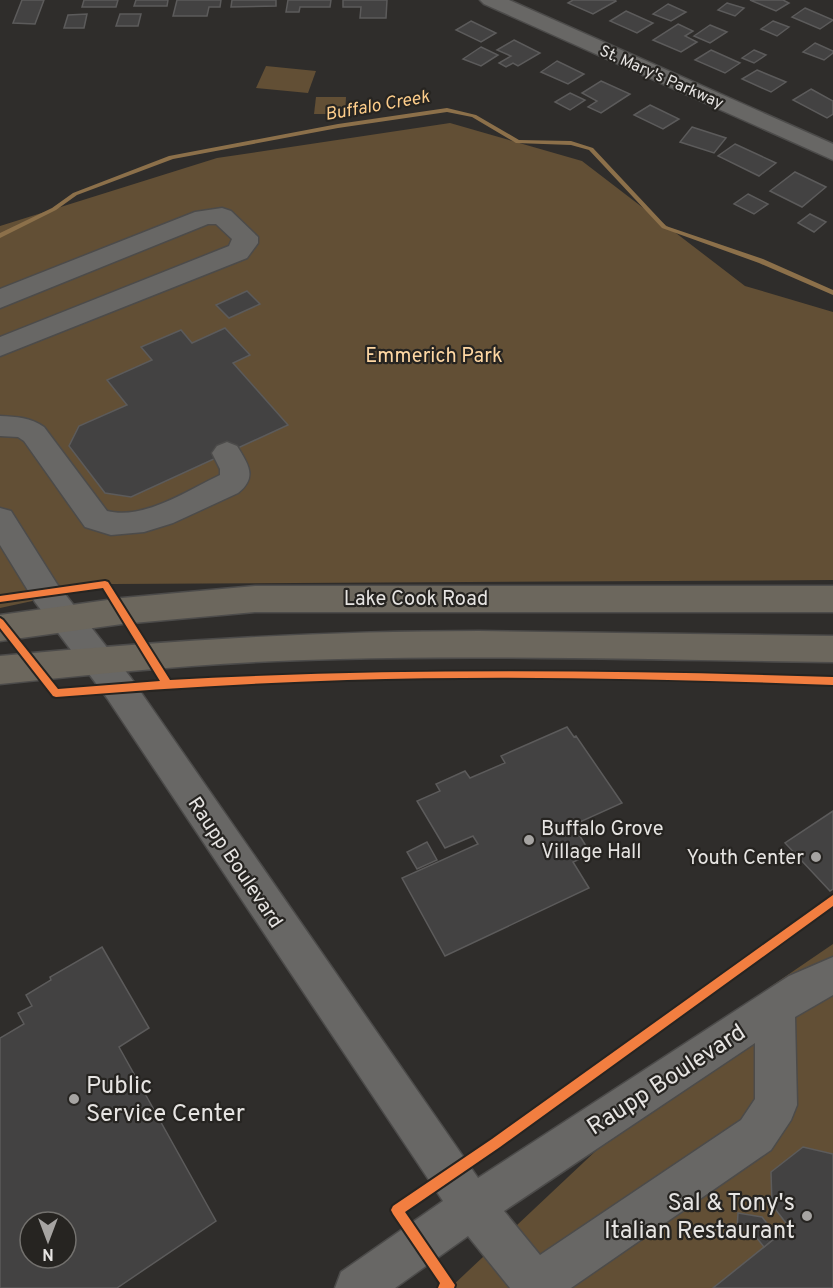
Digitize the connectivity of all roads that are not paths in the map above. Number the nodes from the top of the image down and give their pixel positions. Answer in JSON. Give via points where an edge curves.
{"nodes":[{"id":1,"x":490,"y":0,"type":"edge"},
{"id":2,"x":833,"y":153,"type":"edge"},
{"id":3,"x":0,"y":300,"type":"edge"},
{"id":4,"x":0,"y":347,"type":"edge"},
{"id":5,"x":0,"y":426,"type":"edge"},
{"id":6,"x":227,"y":453,"type":"dead end"},
{"id":7,"x":0,"y":519,"type":"edge"},
{"id":8,"x":833,"y":599,"type":"edge"},
{"id":9,"x":64,"y":618,"type":"junction"},
{"id":10,"x":0,"y":628,"type":"edge"},
{"id":11,"x":833,"y":649,"type":"edge"},
{"id":12,"x":96,"y":660,"type":"junction"},
{"id":13,"x":0,"y":670,"type":"edge"},
{"id":14,"x":833,"y":976,"type":"edge"},
{"id":15,"x":775,"y":1007,"type":"junction"},
{"id":16,"x":472,"y":1207,"type":"junction"},
{"id":17,"x":357,"y":1288,"type":"edge"}],
"edges":[{"from":1,"to":2,"type":"street","name":"St. Mary's Parkway"},
{"from":3,"to":4,"type":"street","via":[[204,217],[222,216],[245,237],[238,252]]},
{"from":5,"to":6,"type":"street","via":[[24,427],[34,434],[96,519],[105,524],[141,522],[228,485],[235,479],[235,469]]},
{"from":7,"to":9,"type":"street","name":"Raupp Boulevard"},
{"from":8,"to":9,"type":"main road","name":"Lake Cook Road","via":[[255,599]]},
{"from":9,"to":10,"type":"main road","name":"Lake Cook Road"},
{"from":9,"to":12,"type":"street","name":"Raupp Boulevard"},
{"from":11,"to":12,"type":"main road","via":[[418,644],[266,648]]},
{"from":12,"to":13,"type":"main road"},
{"from":12,"to":16,"type":"street","name":"Raupp Boulevard"},
{"from":14,"to":15,"type":"street","name":"Raupp Boulevard"},
{"from":15,"to":16,"type":"street","name":"Raupp Boulevard"},
{"from":15,"to":16,"type":"street","via":[[776,1105],[756,1135],[536,1285]]},
{"from":16,"to":17,"type":"street","name":"Raupp Boulevard"}]}
